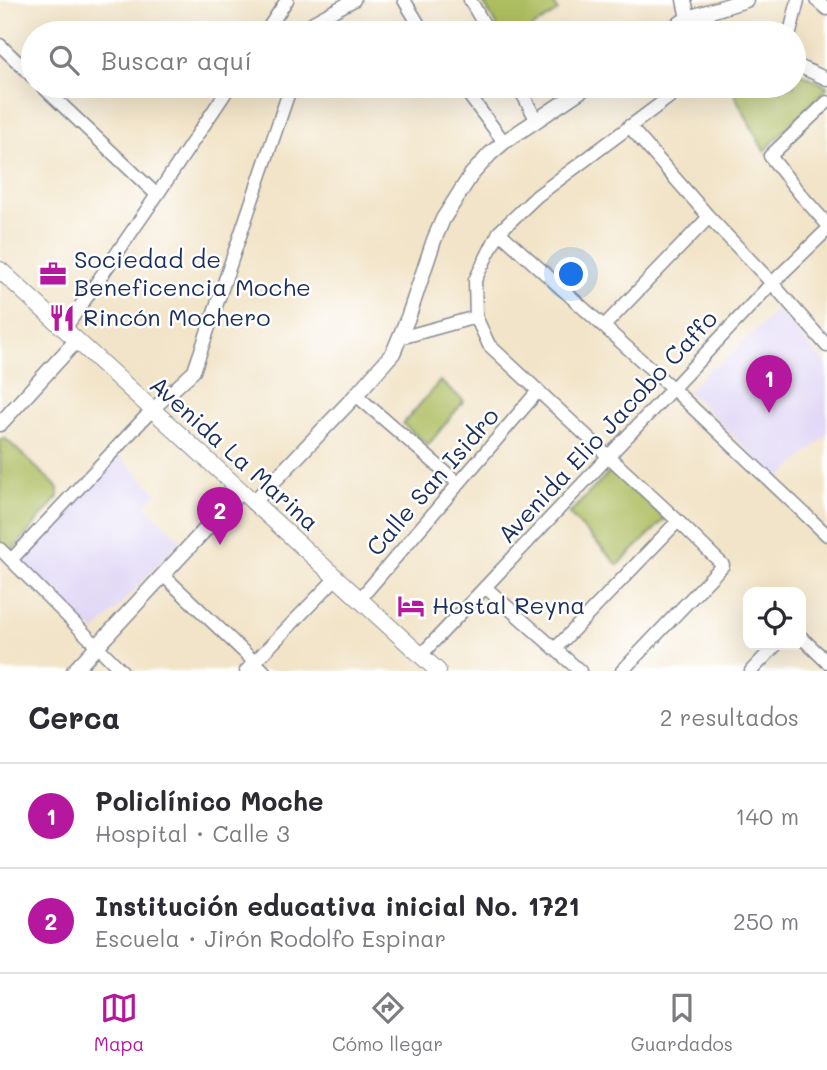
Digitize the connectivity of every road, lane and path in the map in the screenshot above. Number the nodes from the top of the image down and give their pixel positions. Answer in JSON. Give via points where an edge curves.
{"nodes":[{"id":1,"x":287,"y":0,"type":"edge"},
{"id":2,"x":354,"y":0,"type":"edge"},
{"id":3,"x":404,"y":0,"type":"edge"},
{"id":4,"x":470,"y":0,"type":"edge"},
{"id":5,"x":684,"y":0,"type":"edge"},
{"id":6,"x":746,"y":0,"type":"edge"},
{"id":7,"x":797,"y":0,"type":"edge"},
{"id":8,"x":816,"y":0,"type":"edge"},
{"id":9,"x":827,"y":9,"type":"edge"},
{"id":10,"x":688,"y":18,"type":"junction"},
{"id":11,"x":273,"y":21,"type":"edge"},
{"id":12,"x":315,"y":21,"type":"edge"},
{"id":13,"x":417,"y":21,"type":"edge"},
{"id":14,"x":482,"y":21,"type":"edge"},
{"id":15,"x":683,"y":21,"type":"edge"},
{"id":16,"x":793,"y":21,"type":"edge"},
{"id":17,"x":0,"y":45,"type":"edge"},
{"id":18,"x":21,"y":65,"type":"edge"},
{"id":19,"x":806,"y":69,"type":"edge"},
{"id":20,"x":827,"y":79,"type":"edge"},
{"id":21,"x":56,"y":98,"type":"edge"},
{"id":22,"x":222,"y":98,"type":"edge"},
{"id":23,"x":286,"y":98,"type":"edge"},
{"id":24,"x":471,"y":98,"type":"edge"},
{"id":25,"x":525,"y":98,"type":"edge"},
{"id":26,"x":571,"y":98,"type":"edge"},
{"id":27,"x":668,"y":98,"type":"edge"},
{"id":28,"x":827,"y":102,"type":"edge"},
{"id":29,"x":537,"y":121,"type":"junction"},
{"id":30,"x":629,"y":126,"type":"junction"},
{"id":31,"x":504,"y":142,"type":"junction"},
{"id":32,"x":157,"y":195,"type":"junction"},
{"id":33,"x":709,"y":217,"type":"junction"},
{"id":34,"x":827,"y":224,"type":"edge"},
{"id":35,"x":827,"y":230,"type":"edge"},
{"id":36,"x":499,"y":232,"type":"junction"},
{"id":37,"x":1,"y":274,"type":"edge"},
{"id":38,"x":772,"y":284,"type":"junction"},
{"id":39,"x":476,"y":317,"type":"junction"},
{"id":40,"x":604,"y":326,"type":"junction"},
{"id":41,"x":70,"y":335,"type":"junction"},
{"id":42,"x":400,"y":338,"type":"junction"},
{"id":43,"x":827,"y":346,"type":"edge"},
{"id":44,"x":673,"y":389,"type":"junction"},
{"id":45,"x":538,"y":391,"type":"junction"},
{"id":46,"x":356,"y":395,"type":"junction"},
{"id":47,"x":152,"y":410,"type":"junction"},
{"id":48,"x":0,"y":424,"type":"edge"},
{"id":49,"x":609,"y":457,"type":"junction"},
{"id":50,"x":458,"y":483,"type":"junction"},
{"id":51,"x":246,"y":497,"type":"junction"},
{"id":52,"x":678,"y":521,"type":"junction"},
{"id":53,"x":824,"y":527,"type":"edge"},
{"id":54,"x":0,"y":549,"type":"edge"},
{"id":55,"x":11,"y":560,"type":"junction"},
{"id":56,"x":163,"y":575,"type":"junction"},
{"id":57,"x":336,"y":578,"type":"junction"},
{"id":58,"x":485,"y":587,"type":"junction"},
{"id":59,"x":359,"y":600,"type":"junction"},
{"id":60,"x":806,"y":642,"type":"edge"},
{"id":61,"x":97,"y":646,"type":"junction"},
{"id":62,"x":555,"y":649,"type":"junction"},
{"id":63,"x":771,"y":650,"type":"edge"},
{"id":64,"x":421,"y":655,"type":"junction"},
{"id":65,"x":827,"y":662,"type":"edge"},
{"id":66,"x":827,"y":667,"type":"edge"},
{"id":67,"x":255,"y":668,"type":"edge"},
{"id":68,"x":74,"y":671,"type":"edge"},
{"id":69,"x":122,"y":671,"type":"edge"},
{"id":70,"x":438,"y":671,"type":"edge"},
{"id":71,"x":580,"y":671,"type":"edge"},
{"id":72,"x":622,"y":671,"type":"edge"},
{"id":73,"x":751,"y":671,"type":"edge"},
{"id":74,"x":823,"y":671,"type":"edge"}],
"edges":[{"from":1,"to":11,"type":"street"},
{"from":2,"to":12,"type":"street"},
{"from":3,"to":13,"type":"street"},
{"from":4,"to":14,"type":"street"},
{"from":5,"to":10,"type":"street"},
{"from":6,"to":10,"type":"street"},
{"from":7,"to":16,"type":"street"},
{"from":8,"to":9,"type":"street"},
{"from":10,"to":15,"type":"street"},
{"from":17,"to":18,"type":"street"},
{"from":19,"to":20,"type":"street"},
{"from":21,"to":32,"type":"street"},
{"from":22,"to":32,"type":"street"},
{"from":23,"to":47,"type":"street","via":[[194,371]]},
{"from":24,"to":31,"type":"street"},
{"from":25,"to":29,"type":"street"},
{"from":26,"to":29,"type":"street"},
{"from":27,"to":30,"type":"street"},
{"from":28,"to":34,"type":"street","via":[[770,156]]},
{"from":29,"to":31,"type":"street"},
{"from":30,"to":33,"type":"street"},
{"from":30,"to":36,"type":"street","via":[[537,196]]},
{"from":31,"to":42,"type":"street","via":[[471,175],[443,219]]},
{"from":32,"to":41,"type":"street"},
{"from":33,"to":38,"type":"street"},
{"from":33,"to":40,"type":"street"},
{"from":35,"to":38,"type":"street","name":"Avenida Elio Jacobo Caffo"},
{"from":36,"to":39,"type":"street","via":[[475,280]]},
{"from":36,"to":40,"type":"street"},
{"from":37,"to":41,"type":"main road","name":"Avenida La Marina"},
{"from":38,"to":43,"type":"street"},
{"from":38,"to":44,"type":"street","name":"Avenida Elio Jacobo Caffo"},
{"from":39,"to":42,"type":"street"},
{"from":39,"to":45,"type":"street","via":[[489,345]]},
{"from":40,"to":44,"type":"street"},
{"from":41,"to":47,"type":"main road","name":"Avenida La Marina"},
{"from":41,"to":48,"type":"street"},
{"from":42,"to":46,"type":"street","via":[[393,353]]},
{"from":44,"to":49,"type":"street","name":"Avenida Elio Jacobo Caffo"},
{"from":44,"to":53,"type":"street"},
{"from":45,"to":49,"type":"street"},
{"from":45,"to":50,"type":"street","name":"Calle San Isidro"},
{"from":46,"to":50,"type":"street"},
{"from":46,"to":51,"type":"street"},
{"from":47,"to":51,"type":"main road","name":"Avenida La Marina"},
{"from":47,"to":55,"type":"street"},
{"from":49,"to":52,"type":"street"},
{"from":49,"to":58,"type":"street","name":"Avenida Elio Jacobo Caffo"},
{"from":50,"to":59,"type":"street","name":"Calle San Isidro"},
{"from":51,"to":56,"type":"street"},
{"from":51,"to":57,"type":"main road","name":"Avenida La Marina"},
{"from":52,"to":62,"type":"street"},
{"from":52,"to":72,"type":"street","via":[[723,565]]},
{"from":54,"to":55,"type":"street"},
{"from":55,"to":61,"type":"street"},
{"from":56,"to":61,"type":"street"},
{"from":56,"to":67,"type":"street"},
{"from":57,"to":59,"type":"main road","name":"Avenida La Marina"},
{"from":57,"to":67,"type":"street"},
{"from":58,"to":62,"type":"street"},
{"from":58,"to":64,"type":"street","name":"Avenida Elio Jacobo Caffo"},
{"from":59,"to":64,"type":"main road","name":"Avenida La Marina"},
{"from":60,"to":65,"type":"street"},
{"from":61,"to":68,"type":"street"},
{"from":61,"to":69,"type":"street"},
{"from":62,"to":71,"type":"street"},
{"from":63,"to":73,"type":"street"},
{"from":64,"to":70,"type":"main road","name":"Avenida La Marina"},
{"from":66,"to":74,"type":"street"}]}
